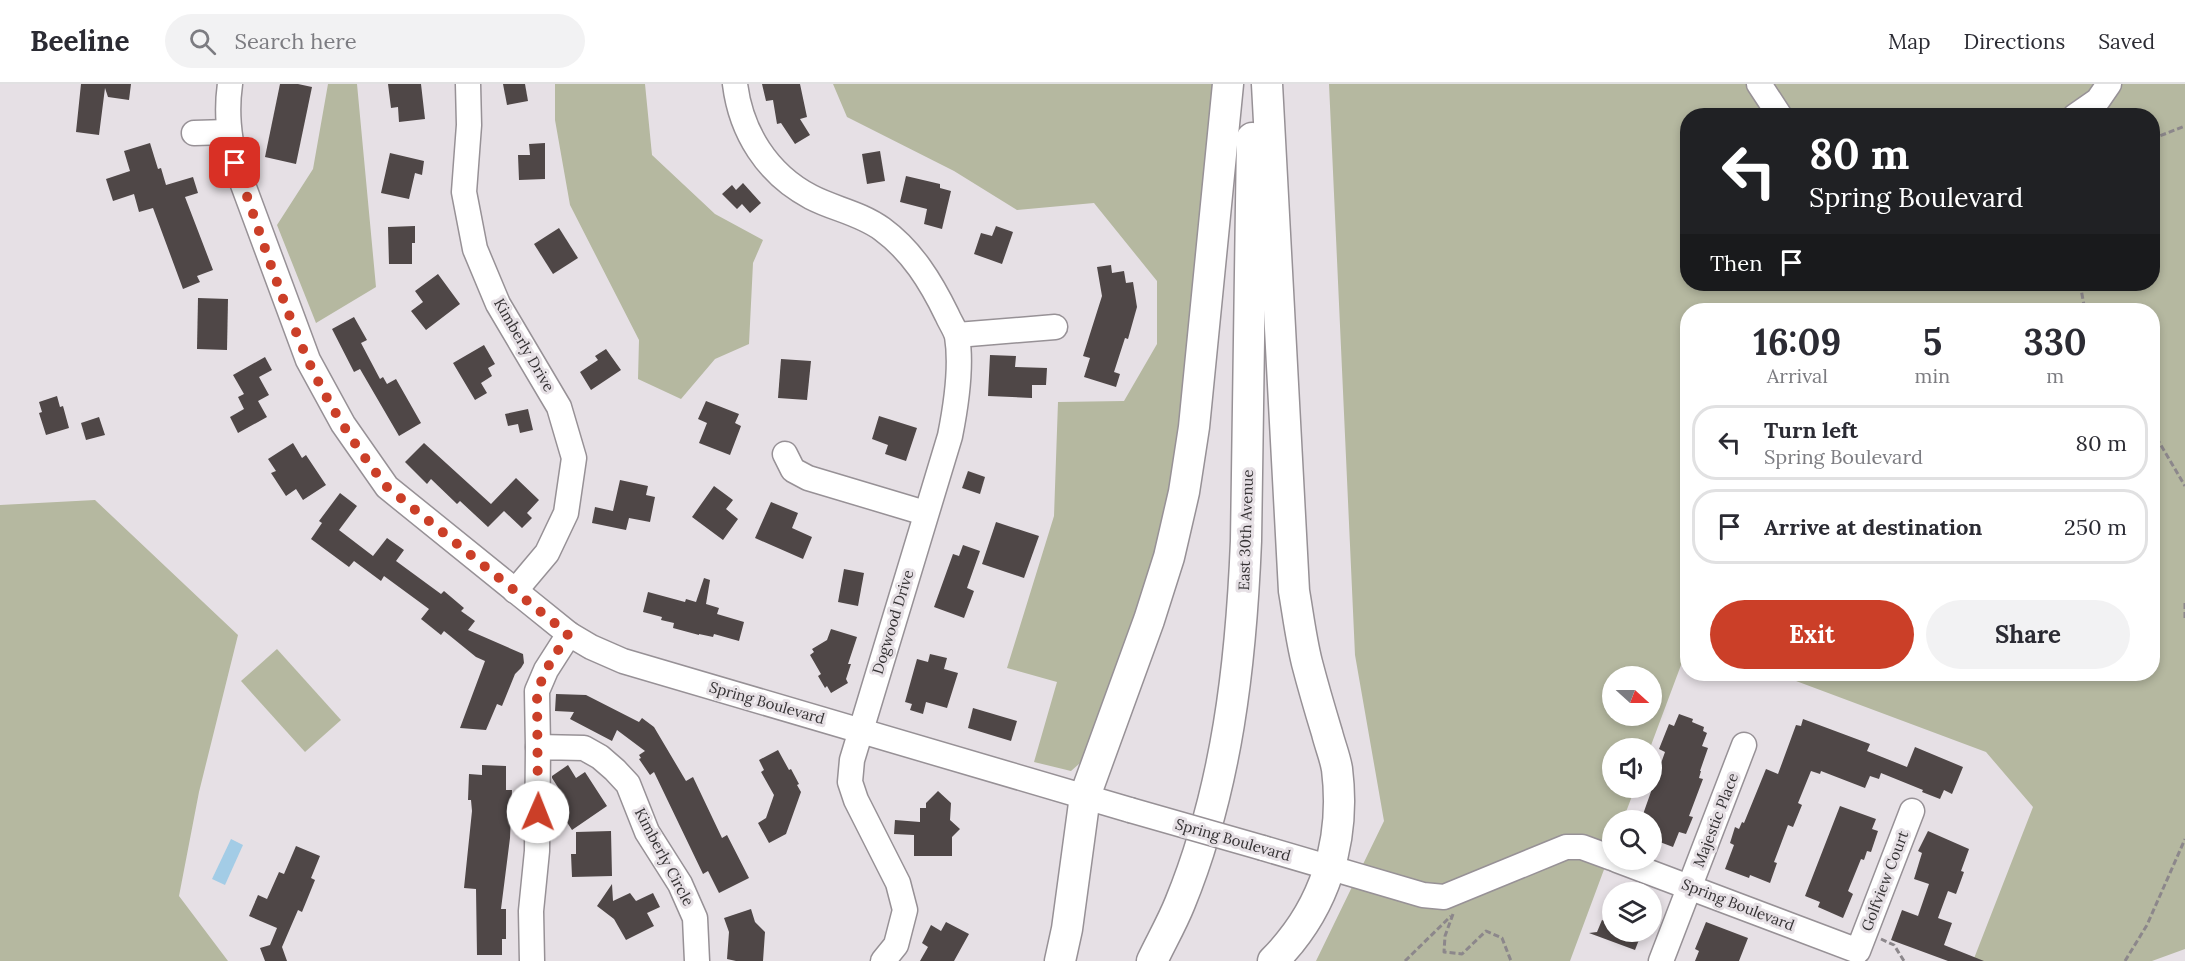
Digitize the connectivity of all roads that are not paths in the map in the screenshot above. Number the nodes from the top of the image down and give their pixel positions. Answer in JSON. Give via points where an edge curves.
{"nodes":[{"id":1,"x":230,"y":84,"type":"edge"},
{"id":2,"x":468,"y":84,"type":"edge"},
{"id":3,"x":735,"y":84,"type":"edge"},
{"id":4,"x":1228,"y":84,"type":"edge"},
{"id":5,"x":1254,"y":84,"type":"edge"},
{"id":6,"x":1267,"y":84,"type":"edge"},
{"id":7,"x":1759,"y":84,"type":"edge"},
{"id":8,"x":2109,"y":84,"type":"edge"},
{"id":9,"x":1775,"y":108,"type":"edge"},
{"id":10,"x":2086,"y":108,"type":"edge"},
{"id":11,"x":228,"y":132,"type":"junction"},
{"id":12,"x":194,"y":133,"type":"dead end"},
{"id":13,"x":1055,"y":327,"type":"dead end"},
{"id":14,"x":957,"y":335,"type":"junction"},
{"id":15,"x":785,"y":454,"type":"dead end"},
{"id":16,"x":925,"y":513,"type":"junction"},
{"id":17,"x":515,"y":591,"type":"junction"},
{"id":18,"x":568,"y":634,"type":"junction"},
{"id":19,"x":860,"y":730,"type":"junction"},
{"id":20,"x":1744,"y":745,"type":"dead end"},
{"id":21,"x":538,"y":747,"type":"junction"},
{"id":22,"x":1085,"y":796,"type":"junction"},
{"id":23,"x":1912,"y":811,"type":"dead end"},
{"id":24,"x":1602,"y":854,"type":"edge"},
{"id":25,"x":1329,"y":867,"type":"junction"},
{"id":26,"x":1644,"y":870,"type":"edge"},
{"id":27,"x":1690,"y":887,"type":"junction"},
{"id":28,"x":1866,"y":944,"type":"joint"},
{"id":29,"x":532,"y":961,"type":"edge"},
{"id":30,"x":697,"y":961,"type":"edge"},
{"id":31,"x":883,"y":961,"type":"edge"},
{"id":32,"x":1060,"y":961,"type":"edge"},
{"id":33,"x":1152,"y":961,"type":"edge"},
{"id":34,"x":1273,"y":961,"type":"edge"},
{"id":35,"x":1661,"y":961,"type":"edge"}],
"edges":[{"from":1,"to":11,"type":"street","name":"Spring Boulevard"},
{"from":2,"to":17,"type":"street","name":"Kimberly Drive","via":[[464,192],[475,249],[498,304],[559,406],[574,458],[566,513],[547,553]]},
{"from":3,"to":14,"type":"street","name":"Dogwood Drive","via":[[738,108],[751,139],[766,160],[786,180],[811,196],[858,215],[903,248],[936,291]]},
{"from":4,"to":22,"type":"main road","via":[[1184,492],[1149,620]]},
{"from":5,"to":33,"type":"main road","name":"East 30th Avenue","via":[[1244,598],[1229,727],[1197,855]]},
{"from":6,"to":25,"type":"main road","via":[[1294,591],[1306,660],[1336,766],[1340,809]]},
{"from":7,"to":9,"type":"street"},
{"from":8,"to":10,"type":"street"},
{"from":11,"to":12,"type":"street"},
{"from":11,"to":17,"type":"street","name":"Spring Boulevard","via":[[235,163],[291,319],[343,424],[387,487]]},
{"from":13,"to":14,"type":"street"},
{"from":14,"to":16,"type":"street","name":"Dogwood Drive","via":[[957,404]]},
{"from":15,"to":16,"type":"street","via":[[793,470],[808,478]]},
{"from":16,"to":19,"type":"street","name":"Dogwood Drive"},
{"from":17,"to":18,"type":"street","name":"Spring Boulevard"},
{"from":18,"to":19,"type":"street","name":"Spring Boulevard","via":[[649,670]]},
{"from":18,"to":21,"type":"street","via":[[537,692]]},
{"from":19,"to":22,"type":"street","name":"Spring Boulevard"},
{"from":19,"to":31,"type":"street","name":"Dogwood Drive","via":[[850,782],[898,883],[905,910],[896,945]]},
{"from":20,"to":27,"type":"street","name":"Majestic Place"},
{"from":21,"to":29,"type":"street"},
{"from":21,"to":30,"type":"street","name":"Kimberly Circle","via":[[584,748],[600,757],[628,784],[647,832],[696,918]]},
{"from":22,"to":25,"type":"street","name":"Spring Boulevard","bridge":true},
{"from":22,"to":32,"type":"main road"},
{"from":23,"to":28,"type":"street","name":"Golfview Court"},
{"from":24,"to":25,"type":"street","name":"Spring Boulevard","via":[[1582,847],[1566,847],[1444,897],[1423,895]]},
{"from":25,"to":34,"type":"main road","via":[[1309,918]]},
{"from":26,"to":27,"type":"street","name":"Spring Boulevard"},
{"from":27,"to":28,"type":"street","name":"Spring Boulevard"},
{"from":27,"to":35,"type":"street","name":"Majestic Place"}]}
